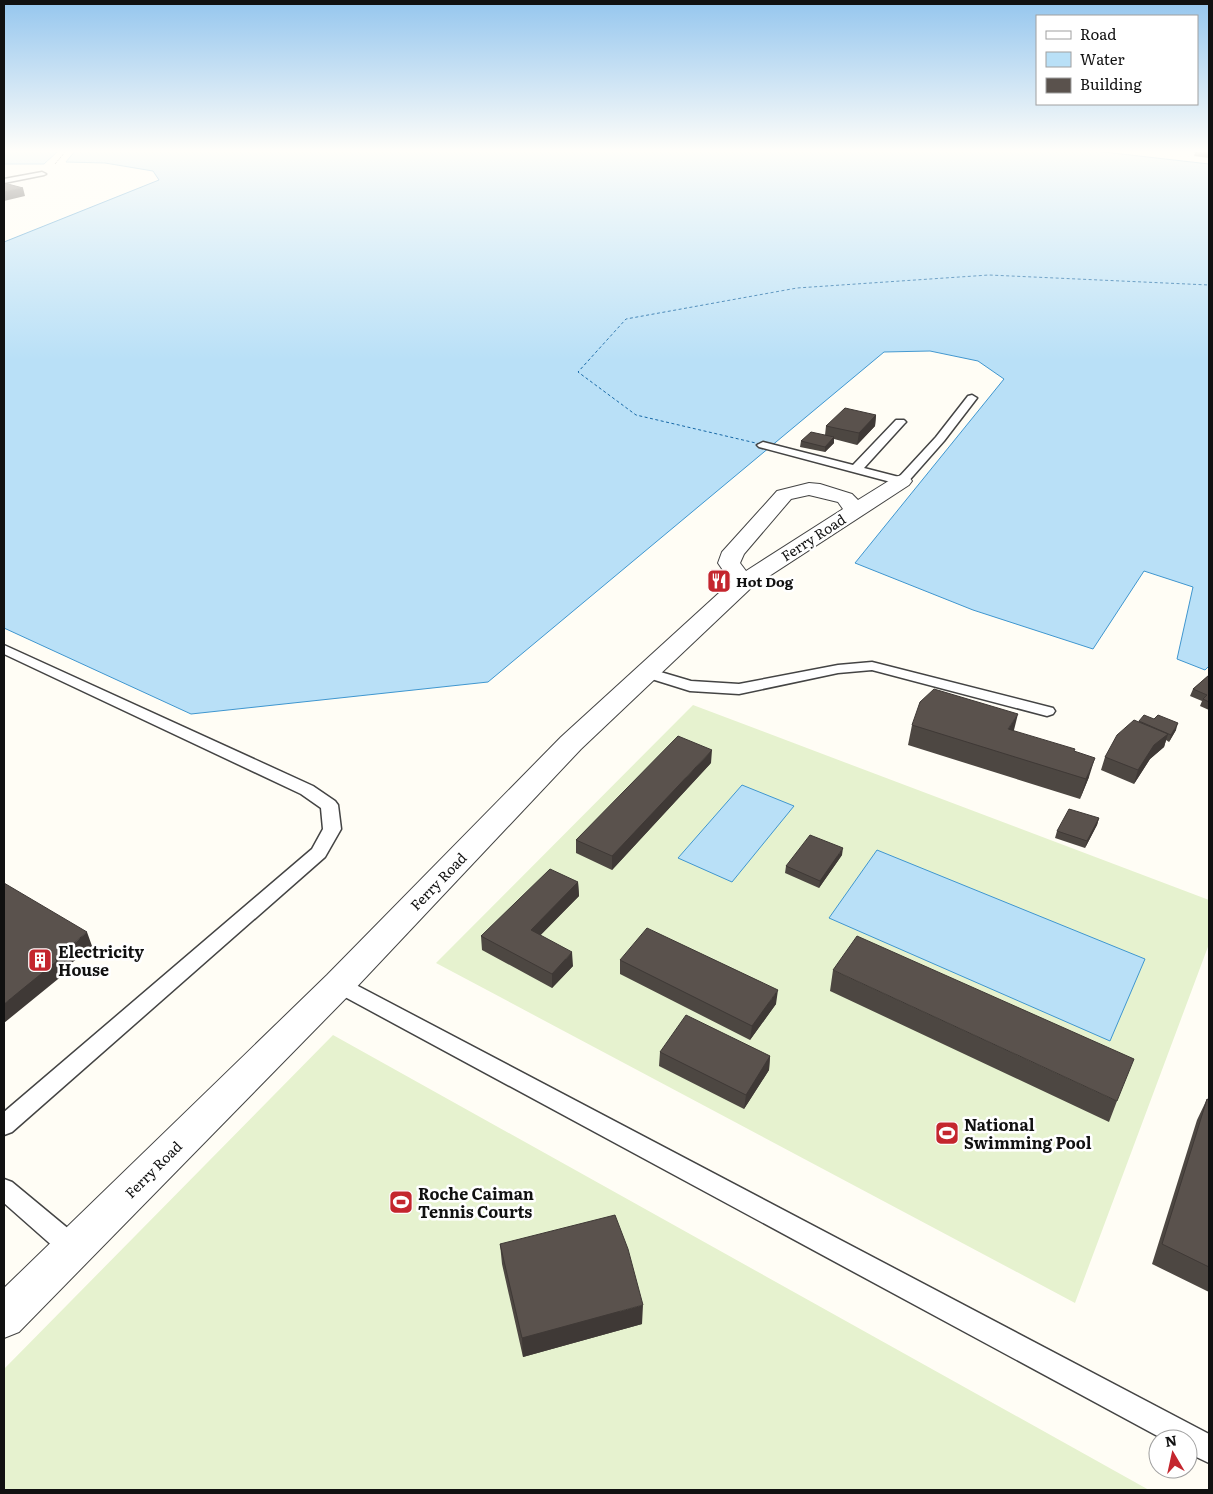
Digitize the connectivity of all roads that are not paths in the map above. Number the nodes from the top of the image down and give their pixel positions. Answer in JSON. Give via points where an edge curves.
{"nodes":[{"id":1,"x":972,"y":398,"type":"dead end"},
{"id":2,"x":900,"y":422,"type":"dead end"},
{"id":3,"x":763,"y":445,"type":"dead end"},
{"id":4,"x":856,"y":468,"type":"junction"},
{"id":5,"x":902,"y":480,"type":"junction"},
{"id":6,"x":855,"y":510,"type":"junction"},
{"id":7,"x":743,"y":583,"type":"junction"},
{"id":8,"x":4,"y":649,"type":"edge"},
{"id":9,"x":647,"y":672,"type":"junction"},
{"id":10,"x":1047,"y":711,"type":"dead end"},
{"id":11,"x":339,"y":984,"type":"junction"},
{"id":12,"x":4,"y":1125,"type":"edge"},
{"id":13,"x":4,"y":1189,"type":"edge"},
{"id":14,"x":73,"y":1248,"type":"junction"},
{"id":15,"x":4,"y":1317,"type":"edge"},
{"id":16,"x":1209,"y":1448,"type":"edge"}],
"edges":[{"from":1,"to":5,"type":"lane"},
{"from":2,"to":4,"type":"lane"},
{"from":3,"to":4,"type":"lane"},
{"from":4,"to":5,"type":"lane"},
{"from":5,"to":6,"type":"street","name":"Ferry Road"},
{"from":6,"to":7,"type":"street","name":"Ferry Road"},
{"from":6,"to":7,"type":"street","via":[[845,498],[820,490],[809,489],[784,496],[733,552],[729,563]]},
{"from":7,"to":9,"type":"street","name":"Ferry Road"},
{"from":8,"to":12,"type":"lane","via":[[307,790],[329,805],[332,829],[319,854]]},
{"from":9,"to":10,"type":"lane","via":[[690,686],[739,689],[838,669],[872,666]]},
{"from":9,"to":11,"type":"street","name":"Ferry Road","via":[[571,743]]},
{"from":11,"to":14,"type":"street","name":"Ferry Road"},
{"from":11,"to":16,"type":"lane"},
{"from":13,"to":14,"type":"lane"},
{"from":14,"to":15,"type":"street","name":"Ferry Road"}]}
